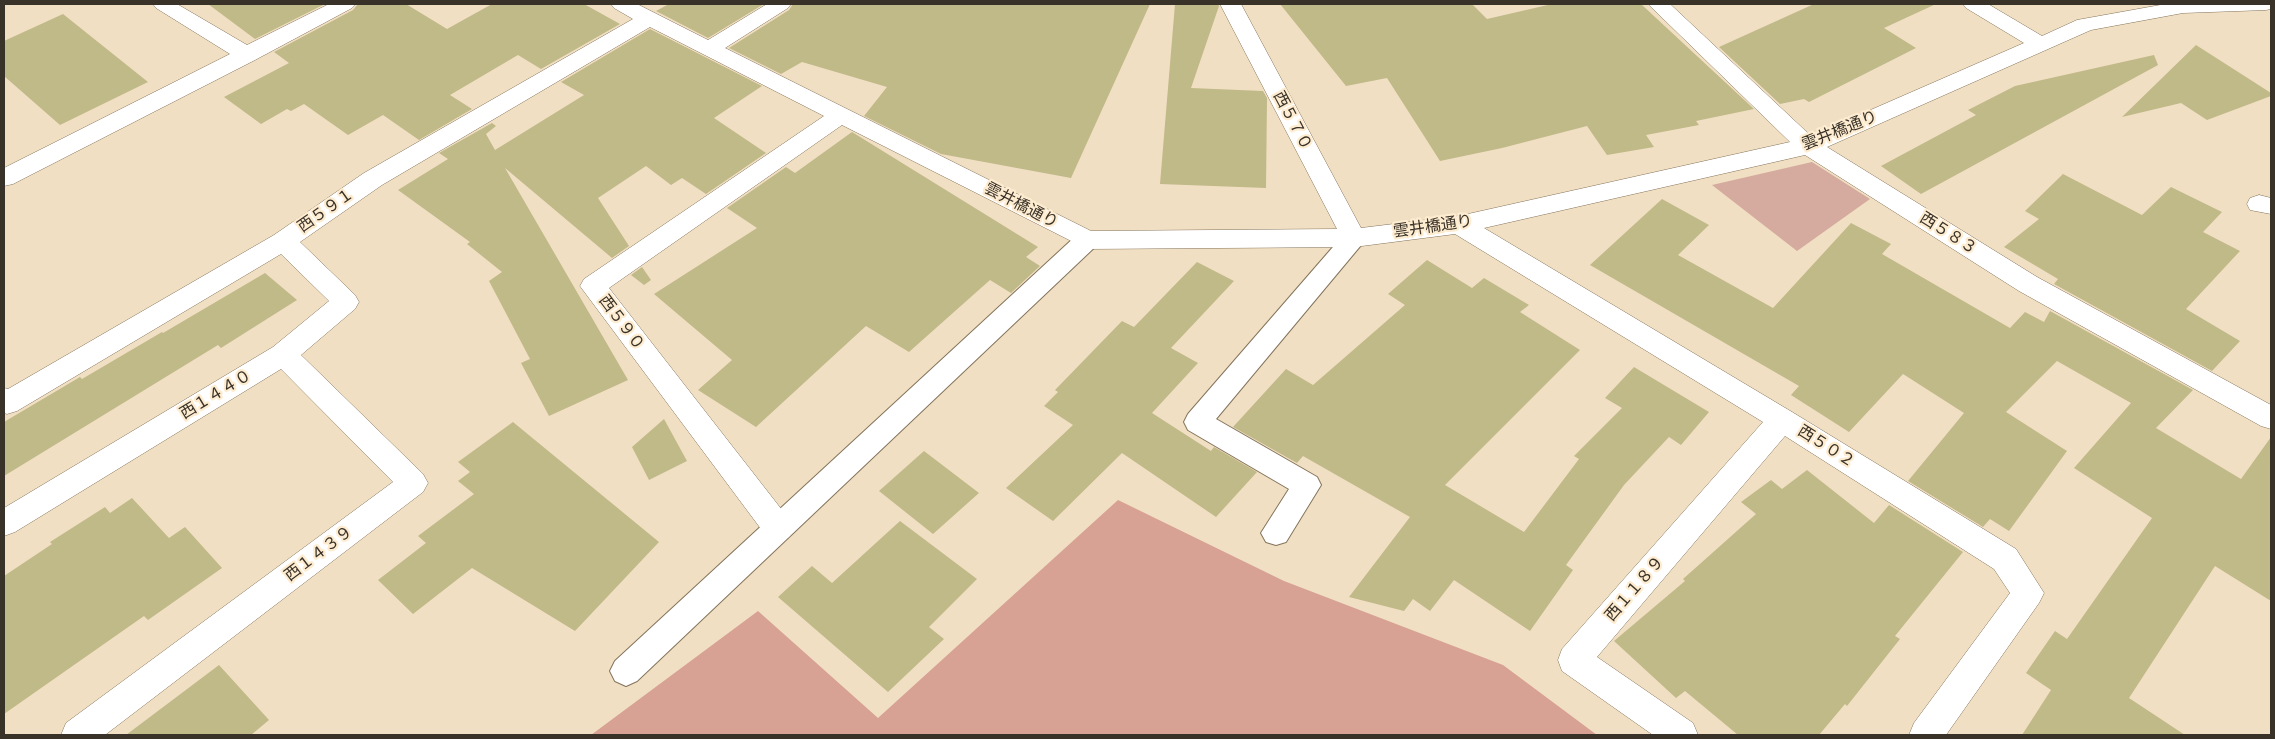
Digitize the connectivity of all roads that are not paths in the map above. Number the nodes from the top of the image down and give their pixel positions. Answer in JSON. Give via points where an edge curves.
{"nodes":[{"id":1,"x":163,"y":4,"type":"edge"},
{"id":2,"x":345,"y":4,"type":"edge"},
{"id":3,"x":621,"y":4,"type":"edge"},
{"id":4,"x":781,"y":4,"type":"edge"},
{"id":5,"x":1230,"y":4,"type":"edge"},
{"id":6,"x":1658,"y":4,"type":"edge"},
{"id":7,"x":1974,"y":4,"type":"edge"},
{"id":8,"x":2266,"y":4,"type":"edge"},
{"id":9,"x":650,"y":18,"type":"junction"},
{"id":10,"x":2041,"y":44,"type":"junction"},
{"id":11,"x":710,"y":48,"type":"junction"},
{"id":12,"x":247,"y":55,"type":"junction"},
{"id":13,"x":841,"y":115,"type":"junction"},
{"id":14,"x":1808,"y":146,"type":"junction"},
{"id":15,"x":4,"y":178,"type":"edge"},
{"id":16,"x":1459,"y":225,"type":"junction"},
{"id":17,"x":1354,"y":238,"type":"junction"},
{"id":18,"x":1087,"y":240,"type":"junction"},
{"id":19,"x":283,"y":241,"type":"junction"},
{"id":20,"x":283,"y":354,"type":"junction"},
{"id":21,"x":4,"y":399,"type":"edge"},
{"id":22,"x":2271,"y":418,"type":"edge"},
{"id":23,"x":1782,"y":420,"type":"junction"},
{"id":24,"x":4,"y":523,"type":"edge"},
{"id":25,"x":778,"y":528,"type":"junction"},
{"id":26,"x":1276,"y":533,"type":"dead end"},
{"id":27,"x":626,"y":671,"type":"dead end"},
{"id":28,"x":78,"y":735,"type":"edge"},
{"id":29,"x":1681,"y":735,"type":"edge"},
{"id":30,"x":1926,"y":735,"type":"edge"}],
"edges":[{"from":1,"to":12,"type":"street"},
{"from":2,"to":12,"type":"street"},
{"from":3,"to":9,"type":"street","name":"雲井橋通り"},
{"from":4,"to":11,"type":"street"},
{"from":5,"to":17,"type":"street","name":"西５７０"},
{"from":6,"to":14,"type":"street","name":"西５８３"},
{"from":7,"to":10,"type":"street"},
{"from":8,"to":10,"type":"street","name":"雲井橋通り","via":[[2182,7],[2085,25]]},
{"from":9,"to":11,"type":"street","name":"雲井橋通り"},
{"from":9,"to":19,"type":"street","name":"西５９１","via":[[374,179]]},
{"from":10,"to":14,"type":"street","name":"雲井橋通り"},
{"from":11,"to":13,"type":"street","name":"雲井橋通り"},
{"from":12,"to":15,"type":"street"},
{"from":13,"to":18,"type":"street","name":"雲井橋通り"},
{"from":13,"to":25,"type":"street","name":"西５９０","via":[[592,286]]},
{"from":14,"to":16,"type":"street","name":"雲井橋通り"},
{"from":14,"to":22,"type":"street","name":"西５８３","via":[[2028,284]]},
{"from":16,"to":17,"type":"street","name":"雲井橋通り"},
{"from":16,"to":23,"type":"street","name":"西５０２"},
{"from":17,"to":18,"type":"street","name":"雲井橋通り"},
{"from":17,"to":26,"type":"lane","via":[[1198,422],[1307,485]]},
{"from":18,"to":25,"type":"lane"},
{"from":19,"to":20,"type":"street","name":"西１４４０","via":[[346,302]]},
{"from":19,"to":21,"type":"street","name":"西５９１","via":[[7,402]]},
{"from":20,"to":24,"type":"street","name":"西１４４０"},
{"from":20,"to":28,"type":"street","name":"西１４３９","via":[[413,483]]},
{"from":23,"to":29,"type":"street","name":"西１１８９","via":[[1574,660]]},
{"from":23,"to":30,"type":"street","name":"西５０２","via":[[2006,559],[2028,593]]},
{"from":25,"to":27,"type":"lane"}]}
